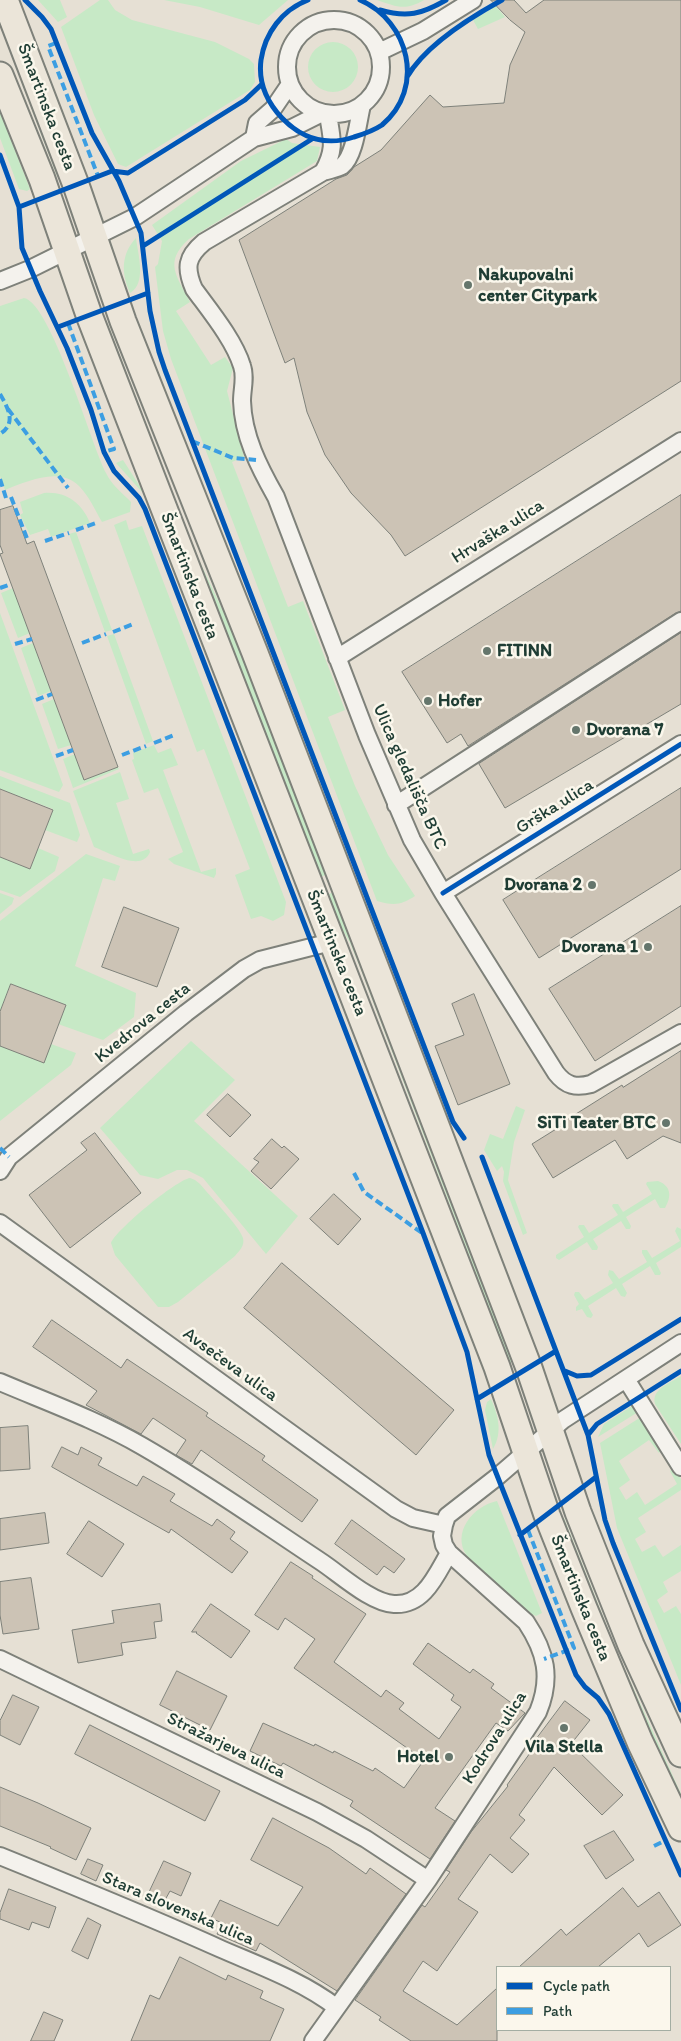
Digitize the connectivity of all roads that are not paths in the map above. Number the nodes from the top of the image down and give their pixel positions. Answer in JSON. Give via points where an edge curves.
{"nodes":[{"id":1,"x":5,"y":0,"type":"edge"},
{"id":2,"x":473,"y":0,"type":"edge"},
{"id":3,"x":379,"y":52,"type":"junction"},
{"id":4,"x":0,"y":75,"type":"edge"},
{"id":5,"x":290,"y":84,"type":"junction"},
{"id":6,"x":362,"y":105,"type":"junction"},
{"id":7,"x":324,"y":114,"type":"junction"},
{"id":8,"x":254,"y":138,"type":"junction"},
{"id":9,"x":323,"y":172,"type":"junction"},
{"id":10,"x":94,"y":238,"type":"junction"},
{"id":11,"x":67,"y":250,"type":"junction"},
{"id":12,"x":0,"y":281,"type":"edge"},
{"id":13,"x":681,"y":441,"type":"edge"},
{"id":14,"x":681,"y":621,"type":"edge"},
{"id":15,"x":337,"y":658,"type":"junction"},
{"id":16,"x":681,"y":744,"type":"edge"},
{"id":17,"x":396,"y":805,"type":"junction"},
{"id":18,"x":443,"y":893,"type":"junction"},
{"id":19,"x":331,"y":942,"type":"junction"},
{"id":20,"x":681,"y":1033,"type":"edge"},
{"id":21,"x":0,"y":1171,"type":"edge"},
{"id":22,"x":0,"y":1223,"type":"edge"},
{"id":23,"x":681,"y":1343,"type":"edge"},
{"id":24,"x":626,"y":1379,"type":"junction"},
{"id":25,"x":0,"y":1382,"type":"edge"},
{"id":26,"x":550,"y":1431,"type":"junction"},
{"id":27,"x":525,"y":1453,"type":"junction"},
{"id":28,"x":681,"y":1467,"type":"edge"},
{"id":29,"x":444,"y":1525,"type":"junction"},
{"id":30,"x":449,"y":1553,"type":"junction"},
{"id":31,"x":0,"y":1659,"type":"edge"},
{"id":32,"x":681,"y":1754,"type":"edge"},
{"id":33,"x":681,"y":1828,"type":"edge"},
{"id":34,"x":0,"y":1856,"type":"edge"},
{"id":35,"x":428,"y":1880,"type":"junction"},
{"id":36,"x":336,"y":2007,"type":"junction"},
{"id":37,"x":312,"y":2041,"type":"edge"}],
"edges":[{"from":1,"to":10,"type":"main road","name":"Šmartinska cesta"},
{"from":2,"to":3,"type":"street"},
{"from":3,"to":5,"type":"street","via":[[369,35],[354,24],[335,19],[316,23],[293,43],[286,66]]},
{"from":3,"to":6,"type":"street","via":[[381,78],[376,91]]},
{"from":4,"to":11,"type":"main road","name":"Šmartinska cesta"},
{"from":5,"to":7,"type":"street","via":[[298,98]]},
{"from":5,"to":8,"type":"street","via":[[274,109],[258,123]]},
{"from":6,"to":7,"type":"street","via":[[344,114]]},
{"from":6,"to":9,"type":"street","name":"Ulica gledališča BTC","via":[[348,160],[341,167]]},
{"from":7,"to":8,"type":"street","via":[[292,128]]},
{"from":7,"to":9,"type":"street","via":[[333,142],[331,157]]},
{"from":8,"to":10,"type":"street","via":[[149,208]]},
{"from":9,"to":15,"type":"street","name":"Ulica gledališča BTC","via":[[204,242],[191,254],[188,270],[194,288],[232,345],[243,368],[242,402],[256,460],[276,497],[289,510]]},
{"from":10,"to":11,"type":"street"},
{"from":10,"to":26,"type":"main road","name":"Šmartinska cesta","via":[[123,321],[262,671]]},
{"from":11,"to":12,"type":"street"},
{"from":11,"to":19,"type":"main road","name":"Šmartinska cesta","via":[[89,315]]},
{"from":13,"to":15,"type":"street","name":"Hrvaška ulica"},
{"from":14,"to":17,"type":"street"},
{"from":15,"to":17,"type":"street","name":"Ulica gledališča BTC"},
{"from":16,"to":18,"type":"street","name":"Grška ulica"},
{"from":17,"to":18,"type":"street","name":"Ulica gledališča BTC","via":[[416,849]]},
{"from":18,"to":20,"type":"street","name":"Ulica gledališča BTC","via":[[565,1083],[580,1087],[596,1082]]},
{"from":19,"to":21,"type":"street","name":"Kvedrova cesta","via":[[260,960],[244,969],[9,1157]]},
{"from":19,"to":27,"type":"main road","name":"Šmartinska cesta","via":[[493,1358]]},
{"from":22,"to":29,"type":"street","name":"Avsečeva ulica","via":[[396,1509],[413,1518]]},
{"from":23,"to":24,"type":"street"},
{"from":24,"to":26,"type":"street"},
{"from":24,"to":28,"type":"street"},
{"from":25,"to":30,"type":"street","via":[[142,1446],[251,1514],[376,1600],[401,1604],[416,1599],[425,1592]]},
{"from":26,"to":27,"type":"street"},
{"from":26,"to":32,"type":"main road","name":"Šmartinska cesta","via":[[631,1645]]},
{"from":27,"to":29,"type":"street","via":[[448,1516]]},
{"from":27,"to":33,"type":"main road","name":"Šmartinska cesta","via":[[614,1682]]},
{"from":29,"to":30,"type":"street","via":[[443,1540]]},
{"from":30,"to":35,"type":"street","name":"Kodrova ulica","via":[[526,1622],[542,1651],[546,1682],[538,1712]]},
{"from":31,"to":35,"type":"street","name":"Stražarjeva ulica","via":[[317,1812],[366,1839]]},
{"from":34,"to":36,"type":"street","name":"Stara slovenska ulica","via":[[245,1959],[318,1994]]},
{"from":35,"to":36,"type":"street","name":"Kodrova ulica"},
{"from":36,"to":37,"type":"street","name":"Kodrova ulica"}]}
